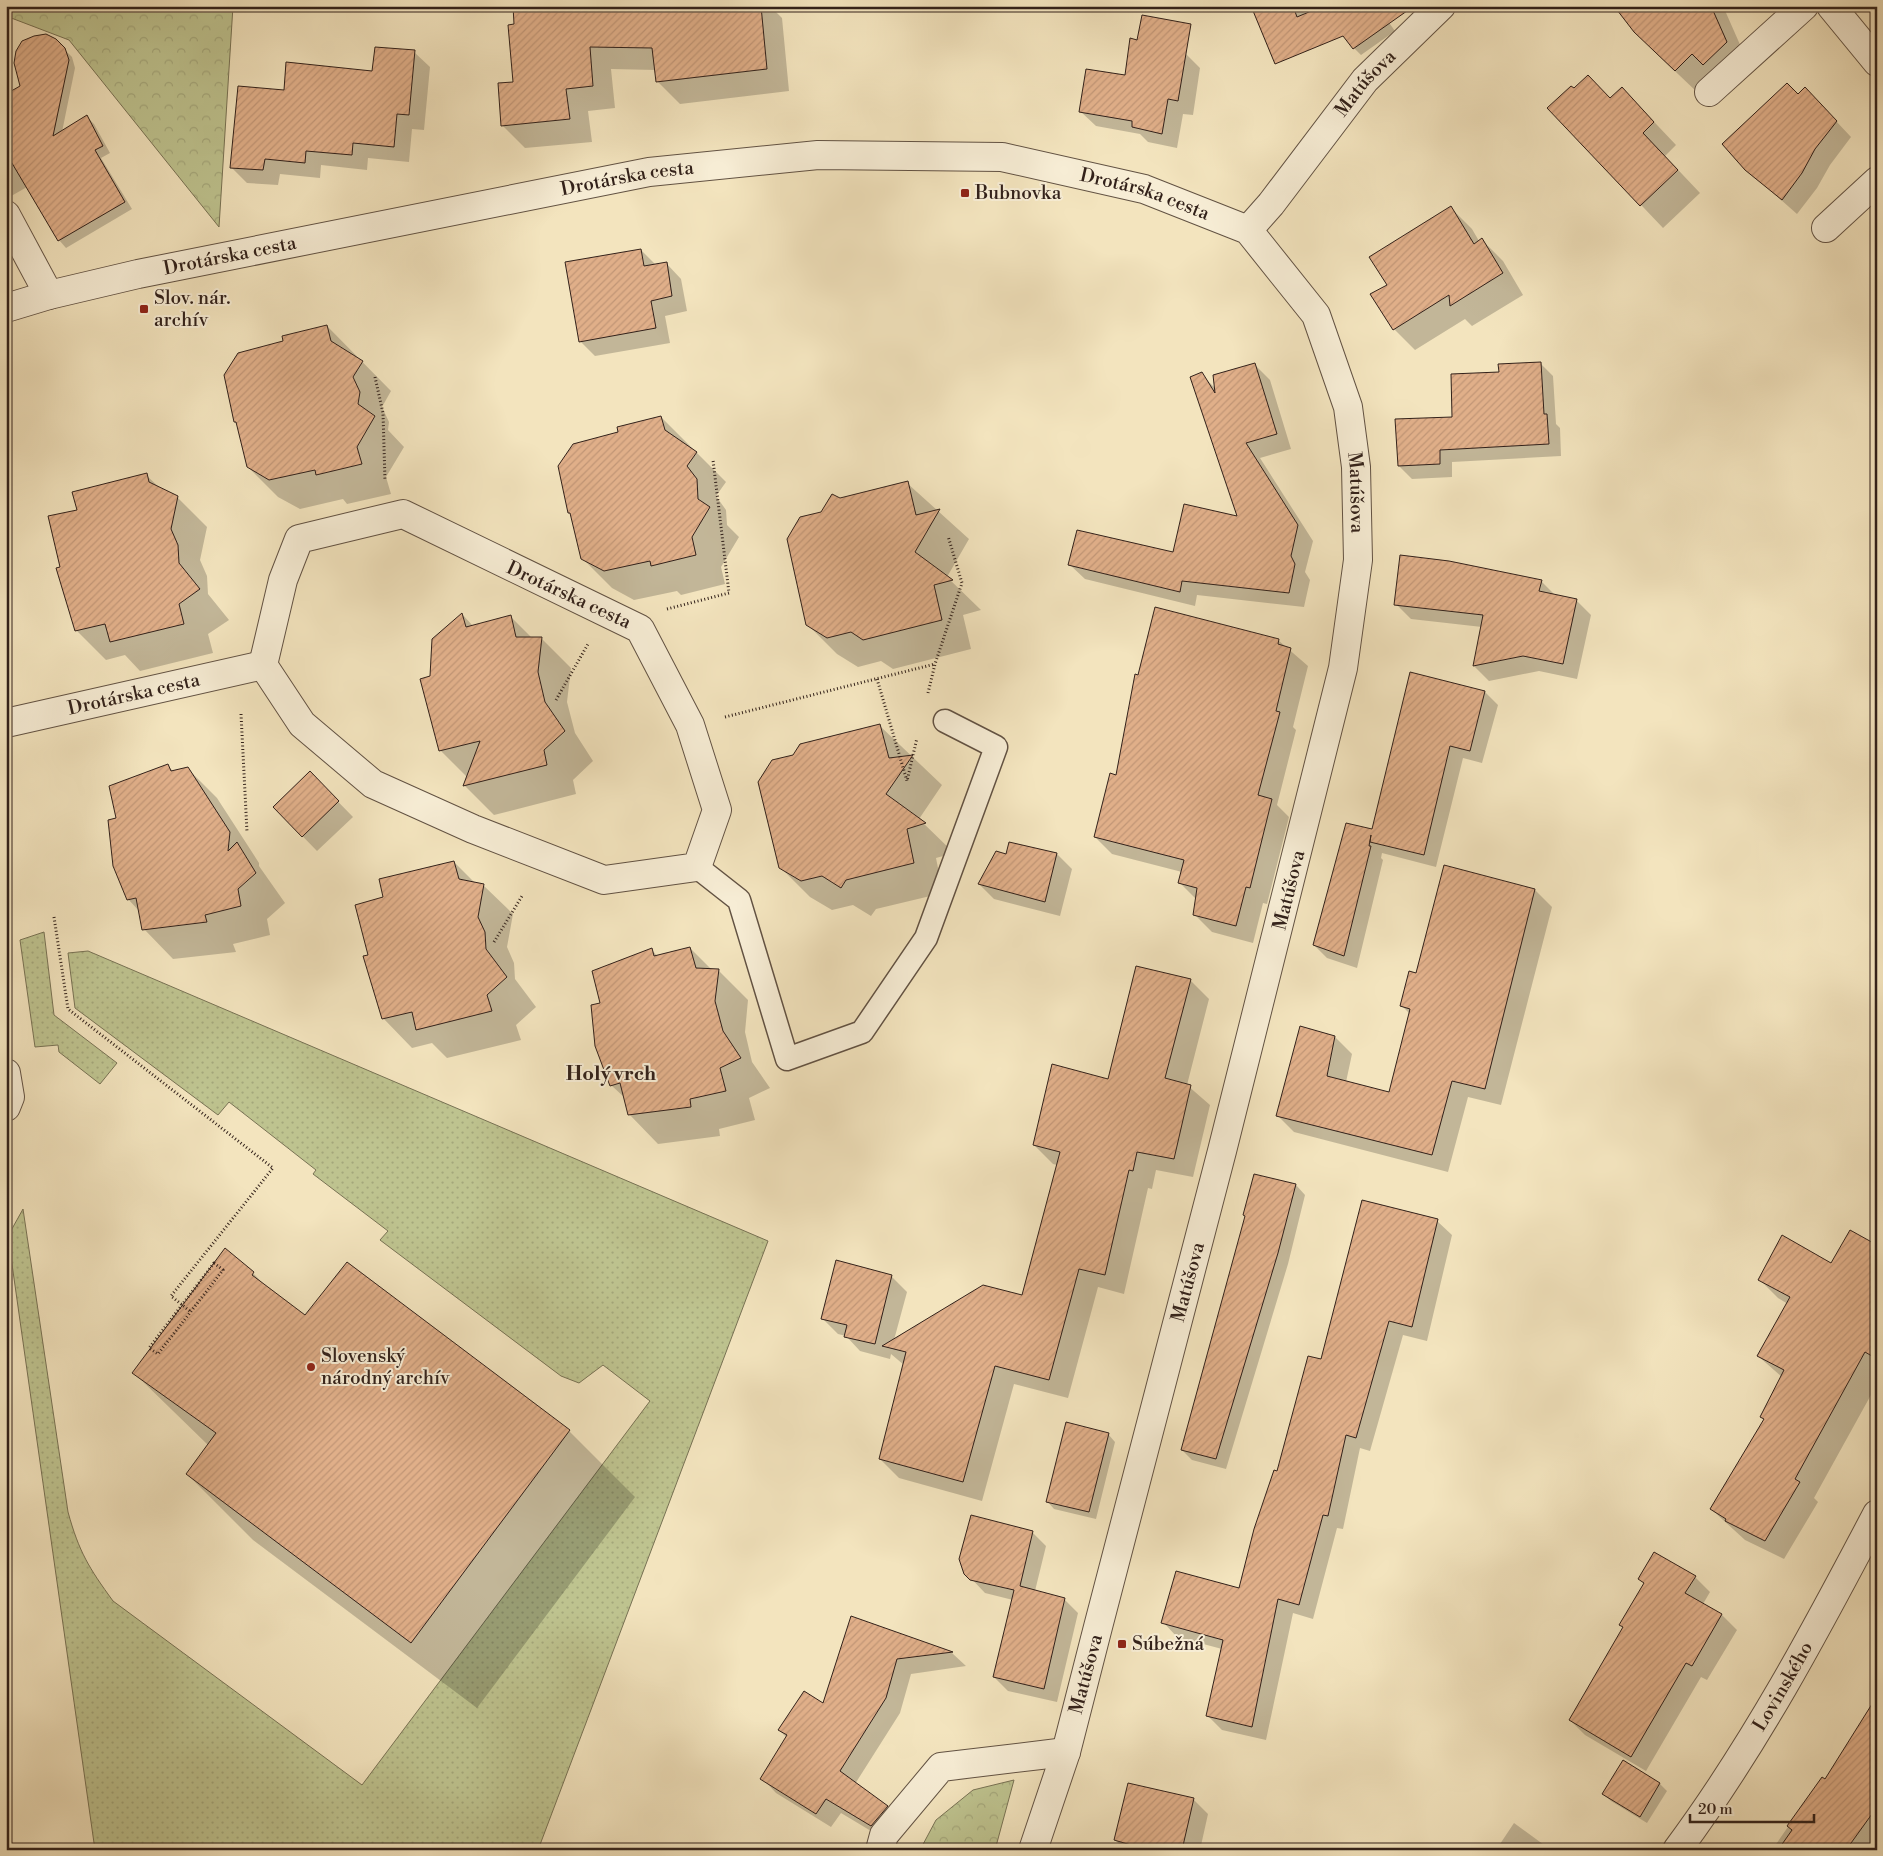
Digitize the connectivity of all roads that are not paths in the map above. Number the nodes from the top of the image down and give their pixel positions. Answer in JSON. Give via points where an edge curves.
{"nodes":[{"id":1,"x":1441,"y":6,"type":"edge"},
{"id":2,"x":1804,"y":6,"type":"edge"},
{"id":3,"x":1831,"y":6,"type":"edge"},
{"id":4,"x":1877,"y":62,"type":"edge"},
{"id":5,"x":1709,"y":92,"type":"dead end"},
{"id":6,"x":1877,"y":181,"type":"edge"},
{"id":7,"x":6,"y":215,"type":"edge"},
{"id":8,"x":1826,"y":228,"type":"dead end"},
{"id":9,"x":1248,"y":230,"type":"junction"},
{"id":10,"x":49,"y":295,"type":"junction"},
{"id":11,"x":6,"y":308,"type":"edge"},
{"id":12,"x":263,"y":665,"type":"junction"},
{"id":13,"x":945,"y":721,"type":"dead end"},
{"id":14,"x":6,"y":722,"type":"edge"},
{"id":15,"x":697,"y":867,"type":"junction"},
{"id":16,"x":6,"y":1073,"type":"edge"},
{"id":17,"x":6,"y":1107,"type":"edge"},
{"id":18,"x":1877,"y":1514,"type":"edge"},
{"id":19,"x":1066,"y":1752,"type":"junction"},
{"id":20,"x":880,"y":1850,"type":"edge"},
{"id":21,"x":1033,"y":1850,"type":"edge"},
{"id":22,"x":1676,"y":1850,"type":"edge"}],
"edges":[{"from":1,"to":9,"type":"street","name":"Matúšova","via":[[1365,80]]},
{"from":2,"to":5,"type":"street"},
{"from":3,"to":4,"type":"street"},
{"from":6,"to":8,"type":"street"},
{"from":7,"to":10,"type":"street"},
{"from":9,"to":10,"type":"street","name":"Drotárska cesta","via":[[1144,189],[1002,157],[818,155],[649,172],[148,272]]},
{"from":9,"to":19,"type":"street","name":"Matúšova","via":[[1316,315],[1348,407],[1356,467],[1358,560],[1342,668],[1310,804]]},
{"from":10,"to":11,"type":"street","name":"Drotárska cesta"},
{"from":12,"to":14,"type":"street","name":"Drotárska cesta"},
{"from":12,"to":15,"type":"street","via":[[302,724],[373,784],[473,829],[604,880]]},
{"from":12,"to":15,"type":"street","name":"Drotárska cesta","via":[[284,580],[299,539],[404,514],[640,629],[690,725],[717,810]]},
{"from":13,"to":15,"type":"lane","via":[[996,747],[926,938],[862,1032],[787,1059],[739,900]]},
{"from":16,"to":17,"type":"street","via":[[10,1097]]},
{"from":18,"to":22,"type":"street","name":"Lovinského","via":[[1807,1647],[1753,1736]]},
{"from":19,"to":20,"type":"street","via":[[941,1767],[884,1835]]},
{"from":19,"to":21,"type":"street","name":"Matúšova"}]}
